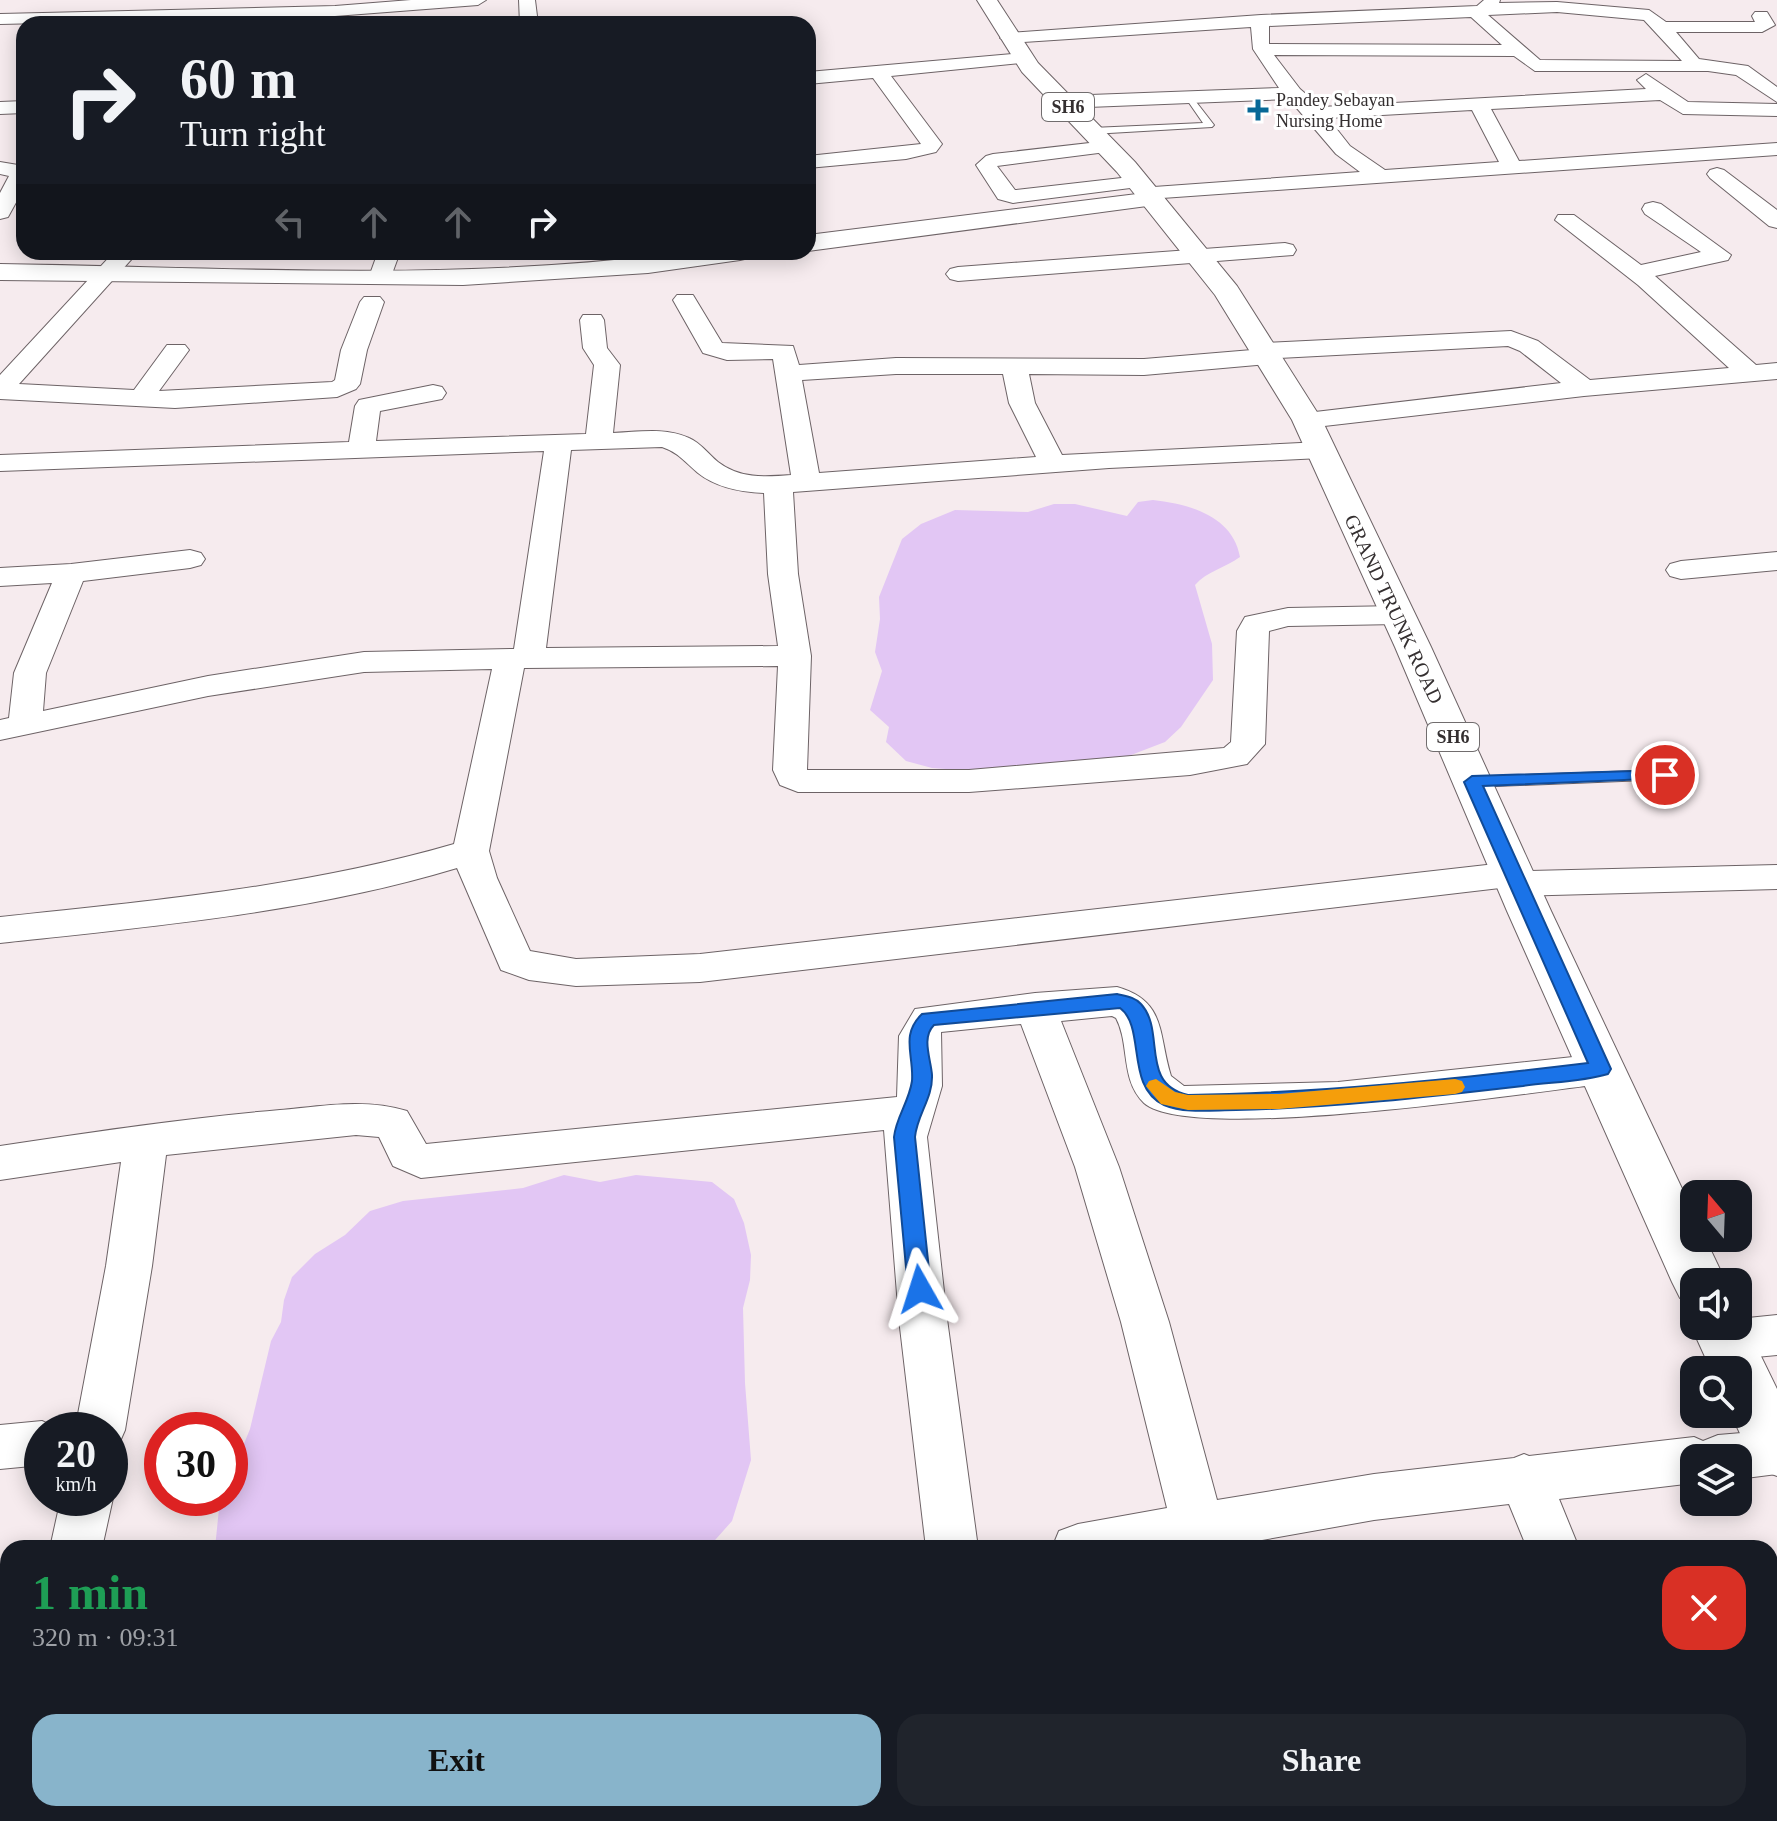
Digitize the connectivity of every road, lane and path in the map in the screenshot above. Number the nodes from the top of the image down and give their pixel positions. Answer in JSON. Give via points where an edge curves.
{"nodes":[{"id":1,"x":478,"y":0,"type":"edge"},
{"id":2,"x":987,"y":0,"type":"edge"},
{"id":3,"x":1289,"y":0,"type":"edge"},
{"id":4,"x":1748,"y":0,"type":"edge"},
{"id":5,"x":1562,"y":4,"type":"edge"},
{"id":6,"x":1485,"y":7,"type":"edge"},
{"id":7,"x":1206,"y":10,"type":"dead end"},
{"id":8,"x":334,"y":12,"type":"edge"},
{"id":9,"x":144,"y":16,"type":"edge"},
{"id":10,"x":1769,"y":16,"type":"edge"},
{"id":11,"x":1304,"y":18,"type":"junction"},
{"id":12,"x":1261,"y":20,"type":"junction"},
{"id":13,"x":1224,"y":23,"type":"junction"},
{"id":14,"x":1663,"y":27,"type":"junction"},
{"id":15,"x":982,"y":43,"type":"dead end"},
{"id":16,"x":1015,"y":46,"type":"junction"},
{"id":17,"x":1262,"y":49,"type":"junction"},
{"id":18,"x":1392,"y":50,"type":"junction"},
{"id":19,"x":1517,"y":51,"type":"junction"},
{"id":20,"x":1704,"y":67,"type":"junction"},
{"id":21,"x":1631,"y":68,"type":"junction"},
{"id":22,"x":1277,"y":70,"type":"junction"},
{"id":23,"x":878,"y":72,"type":"junction"},
{"id":24,"x":816,"y":77,"type":"edge"},
{"id":25,"x":1295,"y":93,"type":"junction"},
{"id":26,"x":1663,"y":94,"type":"junction"},
{"id":27,"x":1777,"y":96,"type":"edge"},
{"id":28,"x":1190,"y":97,"type":"junction"},
{"id":29,"x":1063,"y":102,"type":"junction"},
{"id":30,"x":1478,"y":104,"type":"junction"},
{"id":31,"x":1777,"y":110,"type":"edge"},
{"id":32,"x":1313,"y":112,"type":"junction"},
{"id":33,"x":1099,"y":139,"type":"junction"},
{"id":34,"x":1777,"y":149,"type":"edge"},
{"id":35,"x":1048,"y":154,"type":"junction"},
{"id":36,"x":816,"y":161,"type":"edge"},
{"id":37,"x":1512,"y":167,"type":"junction"},
{"id":38,"x":1380,"y":176,"type":"junction"},
{"id":39,"x":1724,"y":179,"type":"dead end"},
{"id":40,"x":11,"y":180,"type":"edge"},
{"id":41,"x":1080,"y":190,"type":"junction"},
{"id":42,"x":1153,"y":199,"type":"junction"},
{"id":43,"x":1041,"y":204,"type":"junction"},
{"id":44,"x":1769,"y":205,"type":"edge"},
{"id":45,"x":1653,"y":209,"type":"dead end"},
{"id":46,"x":0,"y":214,"type":"edge"},
{"id":47,"x":1566,"y":220,"type":"dead end"},
{"id":48,"x":816,"y":238,"type":"edge"},
{"id":49,"x":1285,"y":250,"type":"dead end"},
{"id":50,"x":1198,"y":255,"type":"junction"},
{"id":51,"x":688,"y":260,"type":"edge"},
{"id":52,"x":0,"y":272,"type":"edge"},
{"id":53,"x":1638,"y":273,"type":"junction"},
{"id":54,"x":958,"y":274,"type":"dead end"},
{"id":55,"x":105,"y":276,"type":"edge"},
{"id":56,"x":380,"y":277,"type":"edge"},
{"id":57,"x":685,"y":300,"type":"dead end"},
{"id":58,"x":592,"y":320,"type":"dead end"},
{"id":59,"x":176,"y":350,"type":"dead end"},
{"id":60,"x":842,"y":350,"type":"dead end"},
{"id":61,"x":1266,"y":353,"type":"junction"},
{"id":62,"x":785,"y":362,"type":"junction"},
{"id":63,"x":1015,"y":368,"type":"junction"},
{"id":64,"x":1777,"y":371,"type":"edge"},
{"id":65,"x":1749,"y":372,"type":"junction"},
{"id":66,"x":1584,"y":388,"type":"junction"},
{"id":67,"x":0,"y":391,"type":"edge"},
{"id":68,"x":433,"y":393,"type":"dead end"},
{"id":69,"x":141,"y":398,"type":"junction"},
{"id":70,"x":1314,"y":435,"type":"junction"},
{"id":71,"x":599,"y":441,"type":"junction"},
{"id":72,"x":559,"y":443,"type":"junction"},
{"id":73,"x":361,"y":449,"type":"junction"},
{"id":74,"x":0,"y":463,"type":"edge"},
{"id":75,"x":1053,"y":464,"type":"junction"},
{"id":76,"x":792,"y":485,"type":"junction"},
{"id":77,"x":190,"y":559,"type":"dead end"},
{"id":78,"x":1777,"y":561,"type":"edge"},
{"id":79,"x":1681,"y":570,"type":"dead end"},
{"id":80,"x":71,"y":573,"type":"junction"},
{"id":81,"x":0,"y":577,"type":"edge"},
{"id":82,"x":1398,"y":615,"type":"junction"},
{"id":83,"x":795,"y":656,"type":"junction"},
{"id":84,"x":519,"y":659,"type":"junction"},
{"id":85,"x":12,"y":728,"type":"edge"},
{"id":86,"x":1665,"y":775,"type":"dead end"},
{"id":87,"x":1472,"y":782,"type":"junction"},
{"id":88,"x":475,"y":864,"type":"junction"},
{"id":89,"x":1777,"y":877,"type":"edge"},
{"id":90,"x":1514,"y":879,"type":"junction"},
{"id":91,"x":2,"y":935,"type":"edge"},
{"id":92,"x":1035,"y":1007,"type":"junction"},
{"id":93,"x":1601,"y":1069,"type":"junction"},
{"id":94,"x":910,"y":1112,"type":"junction"},
{"id":95,"x":146,"y":1141,"type":"junction"},
{"id":96,"x":0,"y":1163,"type":"edge"},
{"id":97,"x":1693,"y":1268,"type":"edge"},
{"id":98,"x":1742,"y":1340,"type":"edge"},
{"id":99,"x":103,"y":1412,"type":"edge"},
{"id":100,"x":24,"y":1445,"type":"edge"},
{"id":101,"x":0,"y":1447,"type":"edge"},
{"id":102,"x":1777,"y":1451,"type":"edge"},
{"id":103,"x":1752,"y":1454,"type":"edge"},
{"id":104,"x":1680,"y":1461,"type":"edge"},
{"id":105,"x":1524,"y":1477,"type":"junction"},
{"id":106,"x":83,"y":1516,"type":"edge"},
{"id":107,"x":1168,"y":1538,"type":"edge"},
{"id":108,"x":78,"y":1540,"type":"edge"},
{"id":109,"x":951,"y":1540,"type":"edge"},
{"id":110,"x":1550,"y":1540,"type":"edge"}],
"edges":[{"from":1,"to":8,"type":"street"},
{"from":2,"to":16,"type":"main road","name":"GRAND TRUNK ROAD","number":"SH6"},
{"from":3,"to":11,"type":"street"},
{"from":4,"to":10,"type":"street"},
{"from":5,"to":6,"type":"street"},
{"from":5,"to":14,"type":"street","via":[[1645,14]]},
{"from":6,"to":11,"type":"street"},
{"from":6,"to":19,"type":"street","via":[[1479,16]]},
{"from":7,"to":13,"type":"street"},
{"from":8,"to":9,"type":"street"},
{"from":10,"to":14,"type":"street","via":[[1762,27],[1708,16]]},
{"from":11,"to":12,"type":"street"},
{"from":12,"to":13,"type":"street"},
{"from":12,"to":17,"type":"street"},
{"from":13,"to":16,"type":"street"},
{"from":14,"to":20,"type":"street","via":[[1690,61]]},
{"from":15,"to":16,"type":"street"},
{"from":16,"to":23,"type":"street"},
{"from":16,"to":29,"type":"main road","name":"GRAND TRUNK ROAD","number":"SH6"},
{"from":17,"to":18,"type":"street"},
{"from":17,"to":22,"type":"street"},
{"from":18,"to":19,"type":"street"},
{"from":18,"to":22,"type":"street","via":[[1400,63]]},
{"from":19,"to":21,"type":"street","via":[[1541,67]]},
{"from":20,"to":21,"type":"street"},
{"from":20,"to":27,"type":"street","via":[[1741,70]]},
{"from":21,"to":26,"type":"street"},
{"from":22,"to":25,"type":"street"},
{"from":23,"to":24,"type":"street"},
{"from":23,"to":36,"type":"street","via":[[932,144],[906,153]]},
{"from":25,"to":28,"type":"street"},
{"from":25,"to":32,"type":"street"},
{"from":26,"to":30,"type":"street"},
{"from":26,"to":31,"type":"street","via":[[1690,109]]},
{"from":28,"to":29,"type":"street"},
{"from":28,"to":33,"type":"lane","via":[[1209,125]]},
{"from":29,"to":33,"type":"main road","name":"GRAND TRUNK ROAD","number":"SH6"},
{"from":30,"to":32,"type":"street"},
{"from":30,"to":37,"type":"street"},
{"from":32,"to":38,"type":"street","via":[[1343,150]]},
{"from":33,"to":35,"type":"street"},
{"from":33,"to":42,"type":"main road","name":"GRAND TRUNK ROAD","number":"SH6"},
{"from":34,"to":37,"type":"street"},
{"from":35,"to":41,"type":"street"},
{"from":35,"to":43,"type":"street","via":[[986,163],[1006,194]]},
{"from":37,"to":38,"type":"street"},
{"from":38,"to":42,"type":"street"},
{"from":39,"to":44,"type":"street"},
{"from":40,"to":46,"type":"street"},
{"from":41,"to":42,"type":"street"},
{"from":41,"to":43,"type":"street"},
{"from":42,"to":43,"type":"main road"},
{"from":42,"to":50,"type":"main road","name":"GRAND TRUNK ROAD","number":"SH6"},
{"from":43,"to":48,"type":"main road"},
{"from":45,"to":53,"type":"street","via":[[1720,255]]},
{"from":47,"to":53,"type":"street"},
{"from":49,"to":50,"type":"street"},
{"from":50,"to":54,"type":"street"},
{"from":50,"to":61,"type":"main road","name":"GRAND TRUNK ROAD","number":"SH6"},
{"from":51,"to":56,"type":"main road","via":[[556,273]]},
{"from":52,"to":55,"type":"main road"},
{"from":53,"to":65,"type":"street"},
{"from":55,"to":56,"type":"main road"},
{"from":55,"to":67,"type":"street"},
{"from":56,"to":69,"type":"street","via":[[344,387],[213,399]]},
{"from":57,"to":62,"type":"street","via":[[712,348]]},
{"from":58,"to":71,"type":"street","via":[[595,348],[607,365]]},
{"from":59,"to":69,"type":"street"},
{"from":60,"to":62,"type":"street"},
{"from":61,"to":63,"type":"street","via":[[1144,367]]},
{"from":61,"to":66,"type":"street","via":[[1511,338]]},
{"from":61,"to":70,"type":"main road","name":"GRAND TRUNK ROAD","number":"SH6"},
{"from":62,"to":63,"type":"street"},
{"from":62,"to":76,"type":"street"},
{"from":63,"to":75,"type":"street","via":[[1022,403]]},
{"from":64,"to":65,"type":"street"},
{"from":65,"to":66,"type":"street"},
{"from":66,"to":70,"type":"street"},
{"from":67,"to":69,"type":"street"},
{"from":68,"to":73,"type":"street","via":[[368,406]]},
{"from":70,"to":75,"type":"street"},
{"from":70,"to":82,"type":"main road","name":"GRAND TRUNK ROAD","number":"SH6"},
{"from":71,"to":72,"type":"street"},
{"from":71,"to":76,"type":"street","via":[[677,441],[729,479]]},
{"from":72,"to":73,"type":"street"},
{"from":72,"to":84,"type":"street","via":[[541,589]]},
{"from":73,"to":74,"type":"street"},
{"from":75,"to":76,"type":"street"},
{"from":76,"to":83,"type":"street","via":[[783,574]]},
{"from":77,"to":80,"type":"street"},
{"from":78,"to":79,"type":"street"},
{"from":80,"to":81,"type":"street"},
{"from":80,"to":85,"type":"street"},
{"from":82,"to":83,"type":"street","via":[[1288,617],[1256,624],[1248,744],[1235,757],[969,781],[812,782],[792,777]]},
{"from":82,"to":87,"type":"main road","name":"GRAND TRUNK ROAD","number":"SH6"},
{"from":83,"to":84,"type":"street"},
{"from":84,"to":85,"type":"street","via":[[311,668]]},
{"from":84,"to":88,"type":"street"},
{"from":86,"to":87,"type":"lane"},
{"from":87,"to":90,"type":"main road","name":"GRAND TRUNK ROAD","number":"SH6"},
{"from":88,"to":90,"type":"street","via":[[515,960],[537,970],[700,968],[1297,896]]},
{"from":88,"to":91,"type":"street","via":[[412,869],[226,904]]},
{"from":89,"to":90,"type":"street"},
{"from":90,"to":93,"type":"main road","name":"GRAND TRUNK ROAD","number":"SH6"},
{"from":92,"to":93,"type":"street","via":[[1126,1003],[1138,1018],[1155,1084],[1168,1098],[1188,1103],[1279,1102]]},
{"from":92,"to":94,"type":"street","via":[[929,1019],[917,1037],[922,1077]]},
{"from":92,"to":107,"type":"street","via":[[1097,1167],[1145,1322]]},
{"from":93,"to":97,"type":"main road","name":"GRAND TRUNK ROAD","number":"SH6"},
{"from":94,"to":95,"type":"street","via":[[421,1161],[404,1151],[392,1122],[376,1119]]},
{"from":94,"to":109,"type":"street","via":[[906,1152]]},
{"from":95,"to":96,"type":"street"},
{"from":95,"to":99,"type":"street"},
{"from":98,"to":102,"type":"main road"},
{"from":100,"to":101,"type":"street"},
{"from":102,"to":103,"type":"street"},
{"from":104,"to":105,"type":"street"},
{"from":105,"to":107,"type":"street","via":[[1374,1497]]},
{"from":105,"to":110,"type":"street"},
{"from":106,"to":108,"type":"street"}]}
